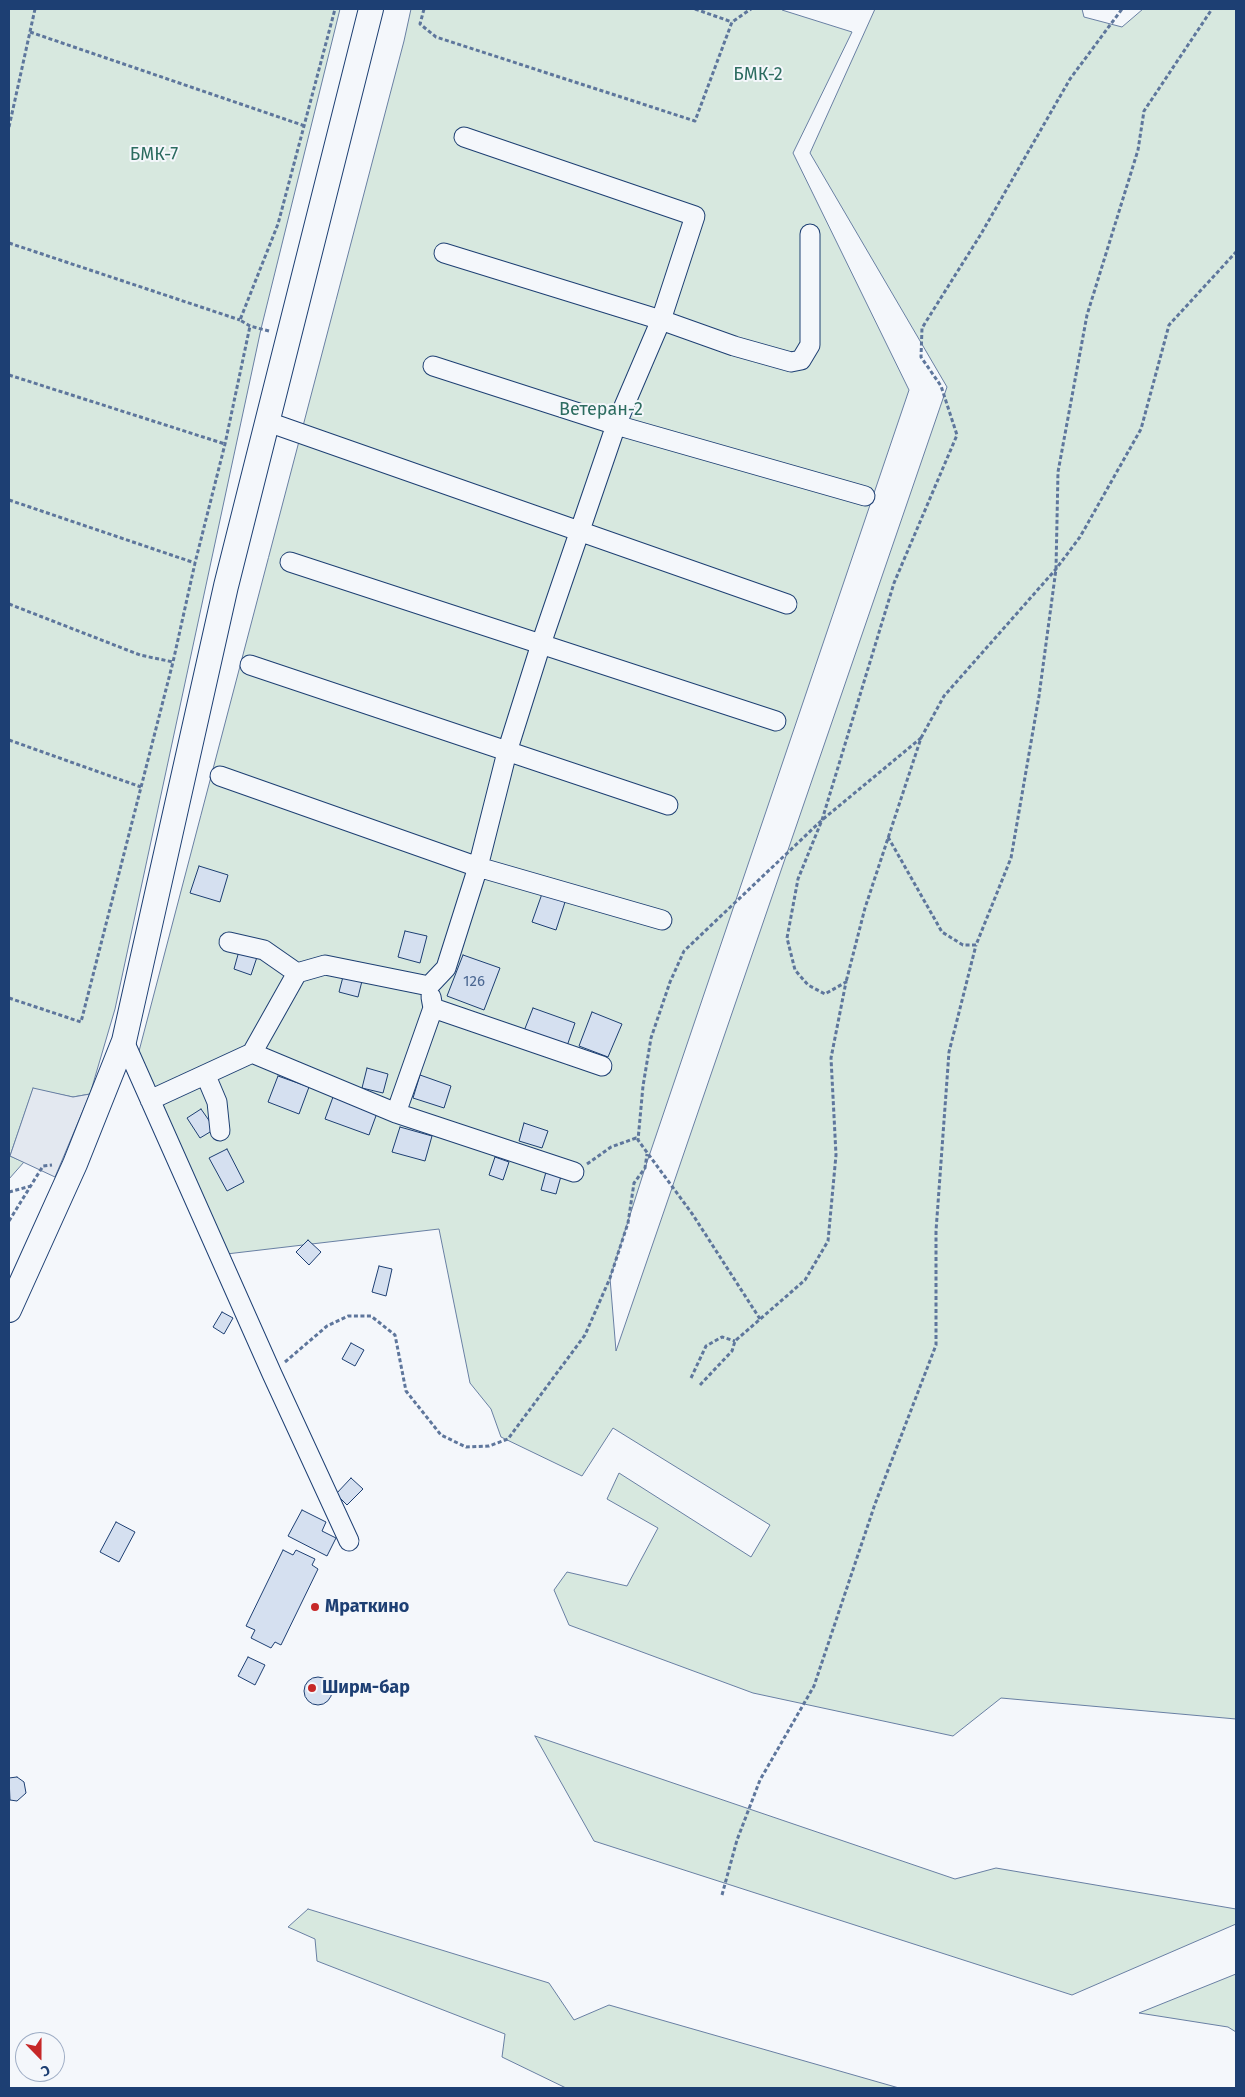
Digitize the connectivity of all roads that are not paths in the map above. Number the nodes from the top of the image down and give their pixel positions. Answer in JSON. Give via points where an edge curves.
{"nodes":[{"id":1,"x":372,"y":9,"type":"edge"},
{"id":2,"x":464,"y":137,"type":"dead end"},
{"id":3,"x":810,"y":234,"type":"dead end"},
{"id":4,"x":444,"y":253,"type":"dead end"},
{"id":5,"x":661,"y":320,"type":"junction"},
{"id":6,"x":433,"y":366,"type":"dead end"},
{"id":7,"x":268,"y":422,"type":"junction"},
{"id":8,"x":616,"y":425,"type":"junction"},
{"id":9,"x":865,"y":496,"type":"dead end"},
{"id":10,"x":579,"y":531,"type":"junction"},
{"id":11,"x":290,"y":562,"type":"dead end"},
{"id":12,"x":787,"y":604,"type":"dead end"},
{"id":13,"x":541,"y":644,"type":"junction"},
{"id":14,"x":250,"y":665,"type":"dead end"},
{"id":15,"x":776,"y":721,"type":"dead end"},
{"id":16,"x":506,"y":752,"type":"junction"},
{"id":17,"x":220,"y":776,"type":"dead end"},
{"id":18,"x":668,"y":805,"type":"dead end"},
{"id":19,"x":478,"y":867,"type":"junction"},
{"id":20,"x":662,"y":920,"type":"dead end"},
{"id":21,"x":229,"y":942,"type":"dead end"},
{"id":22,"x":297,"y":973,"type":"junction"},
{"id":23,"x":429,"y":986,"type":"junction"},
{"id":24,"x":433,"y":1008,"type":"junction"},
{"id":25,"x":124,"y":1041,"type":"junction"},
{"id":26,"x":252,"y":1053,"type":"junction"},
{"id":27,"x":602,"y":1066,"type":"dead end"},
{"id":28,"x":206,"y":1076,"type":"junction"},
{"id":29,"x":150,"y":1100,"type":"junction"},
{"id":30,"x":396,"y":1113,"type":"junction"},
{"id":31,"x":220,"y":1131,"type":"dead end"},
{"id":32,"x":574,"y":1172,"type":"road end"},
{"id":33,"x":9,"y":1310,"type":"edge"},
{"id":34,"x":349,"y":1541,"type":"dead end"}],
"edges":[{"from":1,"to":7,"type":"main road"},
{"from":2,"to":5,"type":"lane","via":[[695,216]]},
{"from":3,"to":5,"type":"lane","via":[[810,345],[802,360],[791,362],[734,346]]},
{"from":4,"to":5,"type":"lane"},
{"from":5,"to":8,"type":"lane"},
{"from":6,"to":8,"type":"lane"},
{"from":7,"to":10,"type":"lane"},
{"from":7,"to":25,"type":"main road","via":[[226,586]]},
{"from":8,"to":9,"type":"lane"},
{"from":8,"to":10,"type":"lane"},
{"from":10,"to":12,"type":"lane"},
{"from":10,"to":13,"type":"lane"},
{"from":11,"to":13,"type":"lane"},
{"from":13,"to":15,"type":"lane"},
{"from":13,"to":16,"type":"lane"},
{"from":14,"to":16,"type":"lane"},
{"from":16,"to":18,"type":"lane"},
{"from":16,"to":19,"type":"lane"},
{"from":17,"to":19,"type":"lane"},
{"from":19,"to":20,"type":"lane"},
{"from":19,"to":23,"type":"lane","via":[[446,968]]},
{"from":21,"to":22,"type":"lane","via":[[264,950]]},
{"from":22,"to":23,"type":"lane","via":[[325,965]]},
{"from":22,"to":26,"type":"lane"},
{"from":23,"to":24,"type":"lane"},
{"from":24,"to":27,"type":"lane"},
{"from":24,"to":30,"type":"lane"},
{"from":25,"to":29,"type":"lane"},
{"from":25,"to":33,"type":"main road","via":[[75,1164]]},
{"from":26,"to":28,"type":"lane"},
{"from":26,"to":30,"type":"lane"},
{"from":28,"to":29,"type":"lane"},
{"from":28,"to":31,"type":"lane","via":[[217,1102]]},
{"from":29,"to":34,"type":"lane"},
{"from":30,"to":32,"type":"lane"}]}
